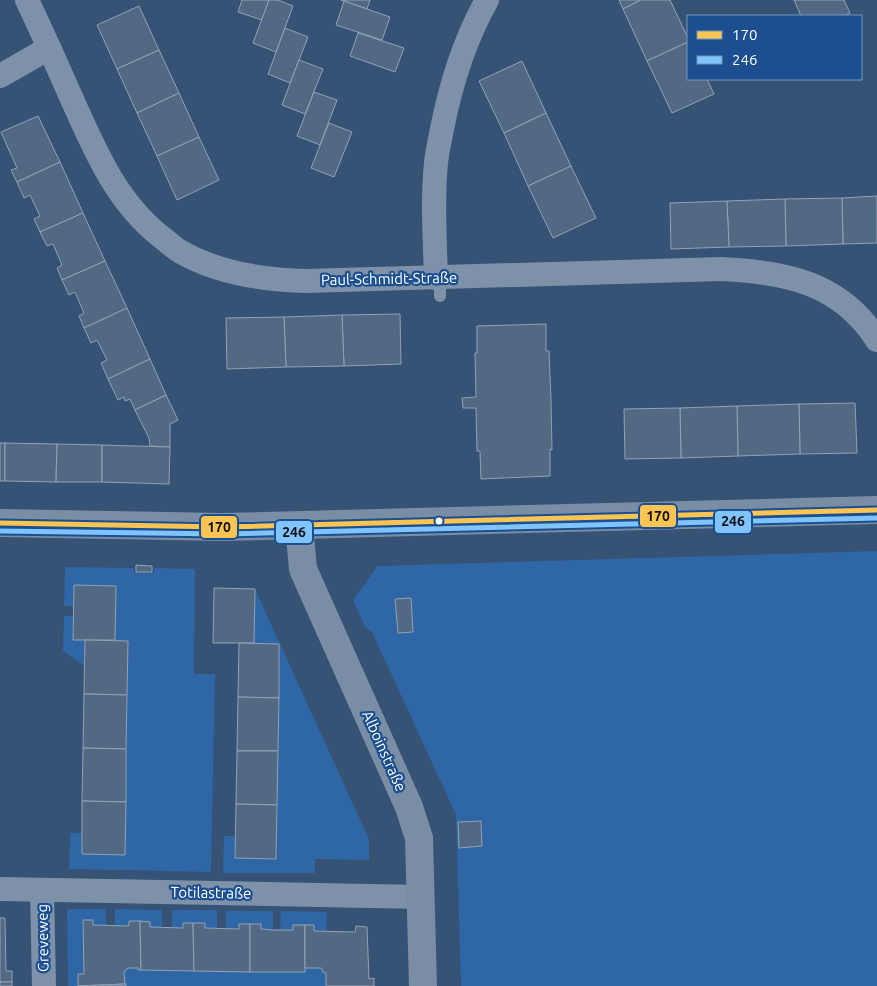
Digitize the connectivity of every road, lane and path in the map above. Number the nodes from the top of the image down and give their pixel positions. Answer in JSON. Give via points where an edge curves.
{"nodes":[{"id":1,"x":27,"y":0,"type":"edge"},
{"id":2,"x":487,"y":0,"type":"edge"},
{"id":3,"x":50,"y":48,"type":"junction"},
{"id":4,"x":0,"y":76,"type":"edge"},
{"id":5,"x":439,"y":284,"type":"junction"},
{"id":6,"x":877,"y":340,"type":"edge"},
{"id":7,"x":877,"y":510,"type":"edge"},
{"id":8,"x":0,"y":523,"type":"edge"},
{"id":9,"x":299,"y":526,"type":"junction"},
{"id":10,"x":0,"y":889,"type":"edge"},
{"id":11,"x":42,"y":890,"type":"junction"},
{"id":12,"x":422,"y":897,"type":"junction"},
{"id":13,"x":44,"y":986,"type":"edge"},
{"id":14,"x":423,"y":986,"type":"edge"}],
"edges":[{"from":1,"to":3,"type":"street","name":"Paul-Schmidt-Straße"},
{"from":2,"to":5,"type":"street","via":[[458,64],[436,162],[434,202]]},
{"from":3,"to":4,"type":"street"},
{"from":3,"to":5,"type":"street","name":"Paul-Schmidt-Straße","via":[[99,160],[119,193],[146,224],[180,252],[229,270],[288,281]]},
{"from":5,"to":6,"type":"street","name":"Paul-Schmidt-Straße","via":[[754,270],[802,281],[842,300]]},
{"from":7,"to":9,"type":"main road"},
{"from":8,"to":9,"type":"main road"},
{"from":9,"to":12,"type":"main road","name":"Alboinstraße","via":[[302,570],[414,822],[419,838]]},
{"from":10,"to":11,"type":"street","name":"Totilastraße"},
{"from":11,"to":12,"type":"street","name":"Totilastraße"},
{"from":11,"to":13,"type":"street","name":"Greveweg"},
{"from":12,"to":14,"type":"main road","name":"Alboinstraße"}]}
